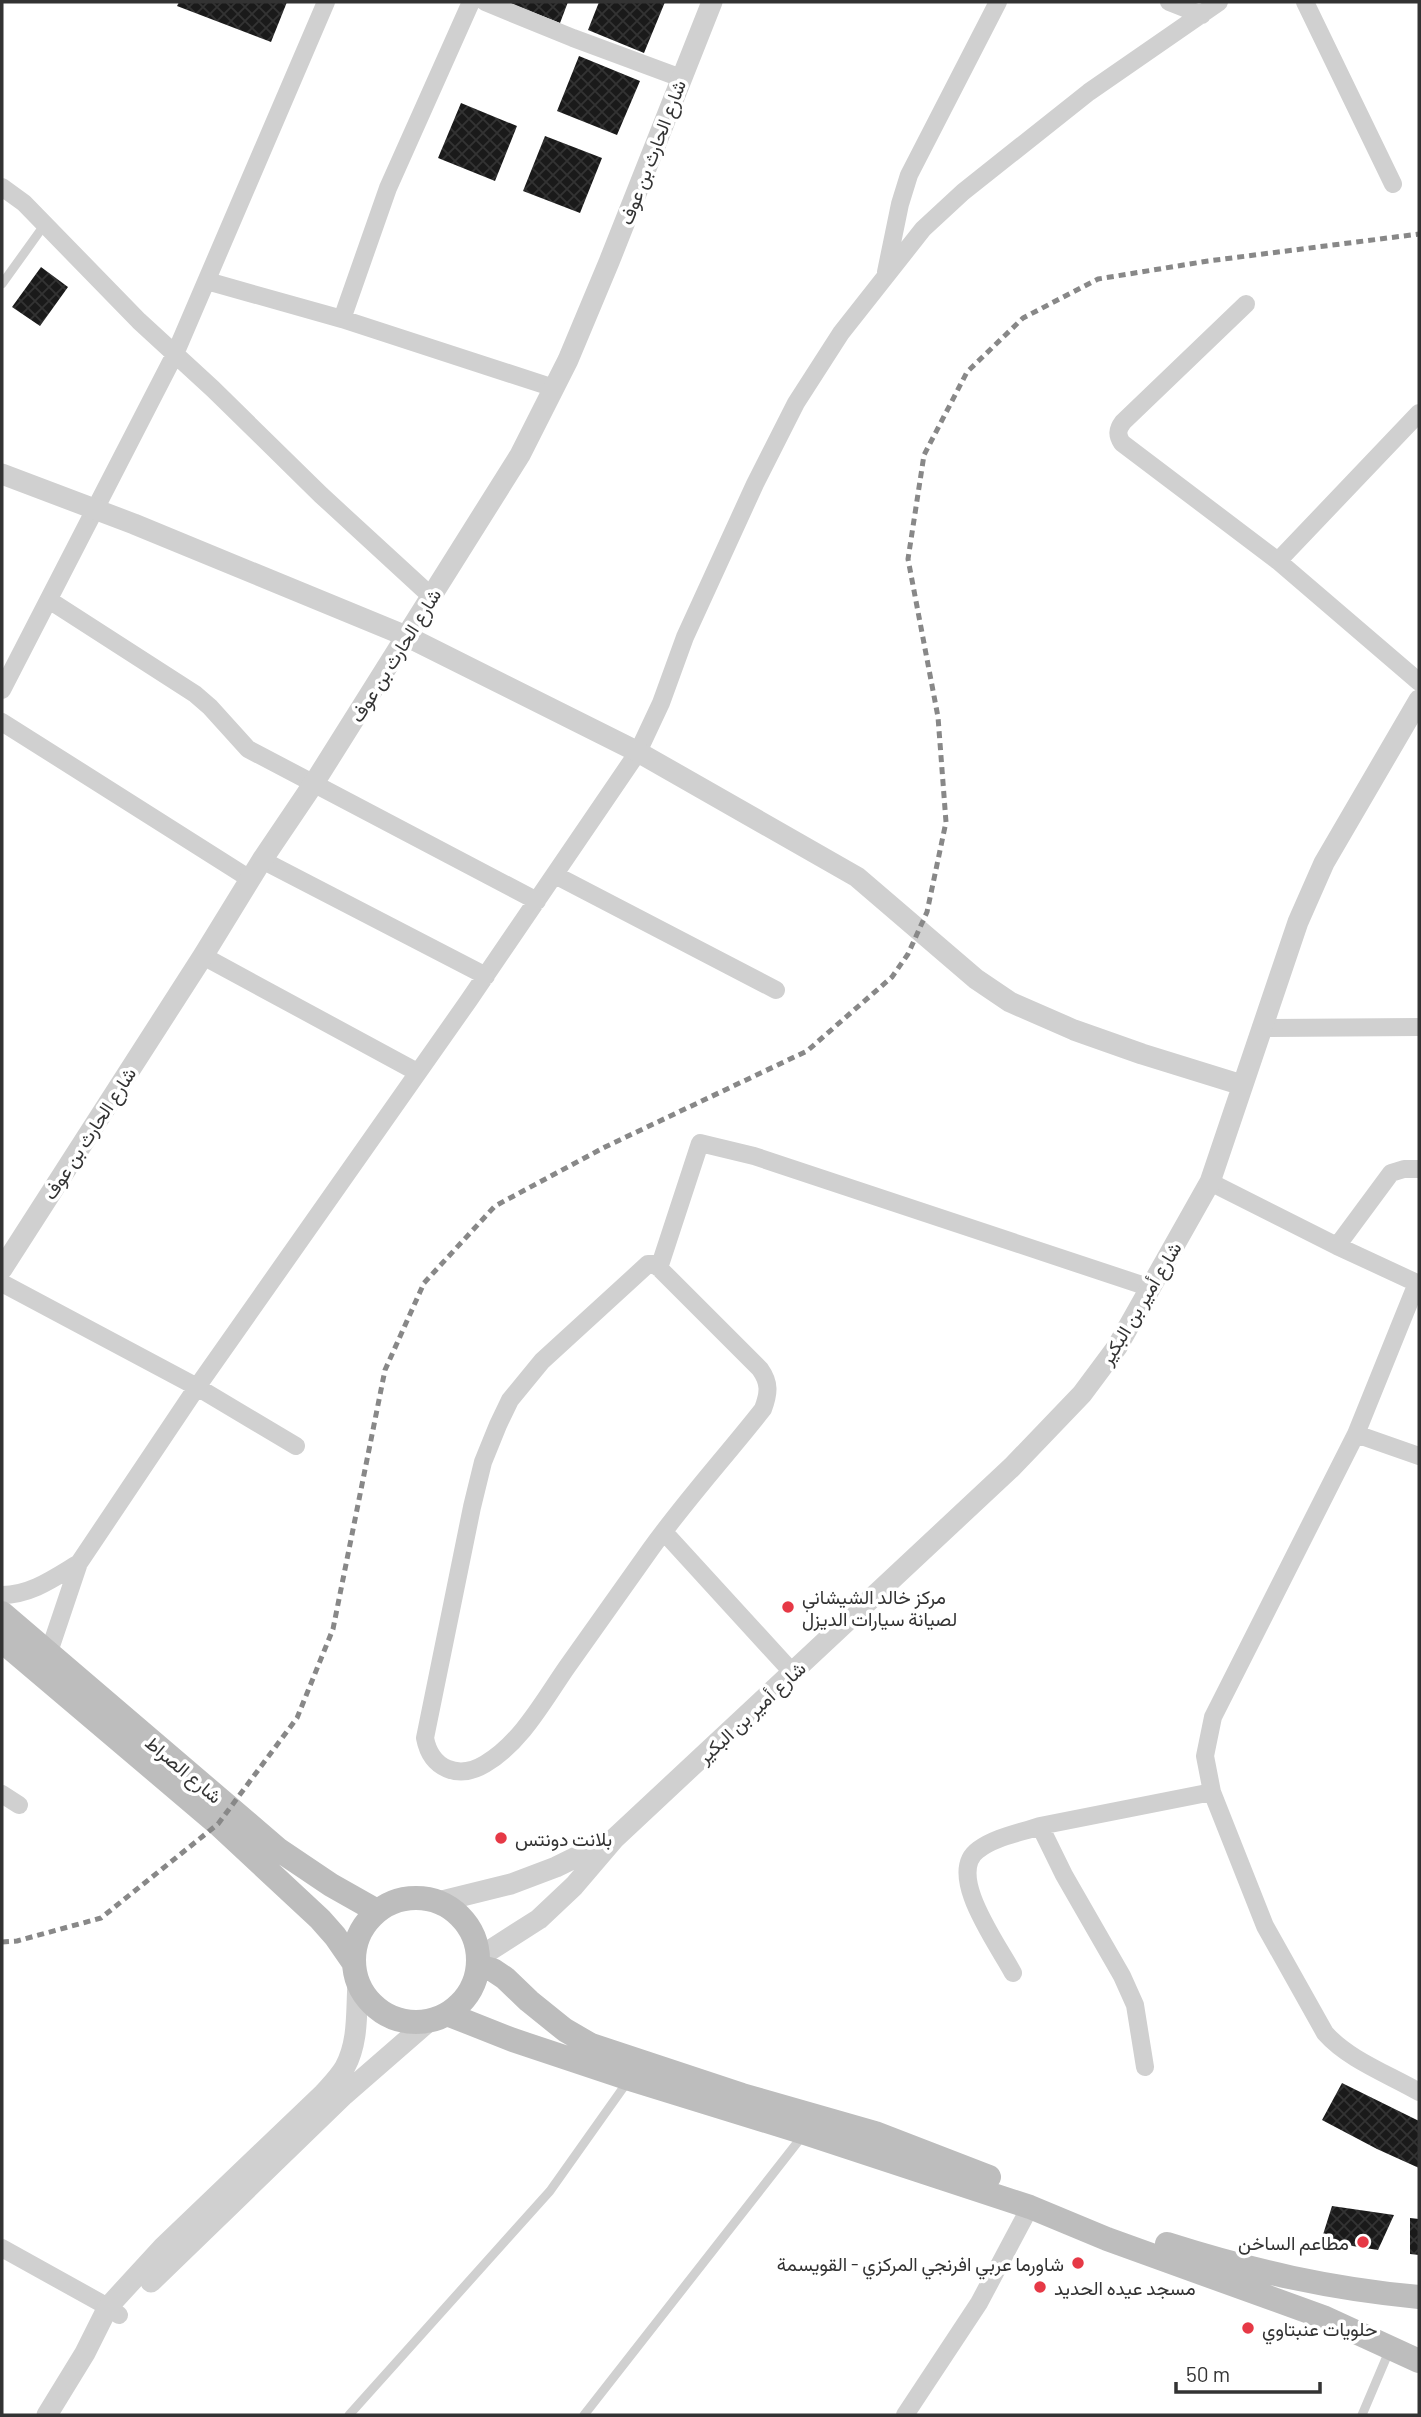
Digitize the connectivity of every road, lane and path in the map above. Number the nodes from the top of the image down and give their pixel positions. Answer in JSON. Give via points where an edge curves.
{"nodes":[{"id":1,"x":326,"y":2,"type":"edge"},
{"id":2,"x":471,"y":2,"type":"edge"},
{"id":3,"x":485,"y":2,"type":"edge"},
{"id":4,"x":712,"y":2,"type":"edge"},
{"id":5,"x":998,"y":2,"type":"edge"},
{"id":6,"x":1169,"y":2,"type":"edge"},
{"id":7,"x":1219,"y":2,"type":"edge"},
{"id":8,"x":1305,"y":2,"type":"edge"},
{"id":9,"x":1202,"y":15,"type":"junction"},
{"id":10,"x":681,"y":78,"type":"junction"},
{"id":11,"x":1393,"y":184,"type":"dead end"},
{"id":12,"x":2,"y":187,"type":"edge"},
{"id":13,"x":45,"y":224,"type":"junction"},
{"id":14,"x":886,"y":276,"type":"junction"},
{"id":15,"x":207,"y":281,"type":"junction"},
{"id":16,"x":2,"y":284,"type":"edge"},
{"id":17,"x":1246,"y":304,"type":"dead end"},
{"id":18,"x":342,"y":319,"type":"junction"},
{"id":19,"x":175,"y":354,"type":"junction"},
{"id":20,"x":554,"y":388,"type":"junction"},
{"id":21,"x":1419,"y":413,"type":"edge"},
{"id":22,"x":2,"y":474,"type":"edge"},
{"id":23,"x":94,"y":510,"type":"junction"},
{"id":24,"x":1278,"y":561,"type":"junction"},
{"id":25,"x":432,"y":597,"type":"junction"},
{"id":26,"x":49,"y":600,"type":"junction"},
{"id":27,"x":407,"y":636,"type":"junction"},
{"id":28,"x":1419,"y":681,"type":"edge"},
{"id":29,"x":2,"y":690,"type":"edge"},
{"id":30,"x":1419,"y":700,"type":"edge"},
{"id":31,"x":2,"y":722,"type":"edge"},
{"id":32,"x":638,"y":752,"type":"junction"},
{"id":33,"x":314,"y":783,"type":"junction"},
{"id":34,"x":262,"y":860,"type":"junction"},
{"id":35,"x":555,"y":875,"type":"junction"},
{"id":36,"x":250,"y":880,"type":"junction"},
{"id":37,"x":537,"y":901,"type":"junction"},
{"id":38,"x":203,"y":956,"type":"junction"},
{"id":39,"x":486,"y":976,"type":"junction"},
{"id":40,"x":776,"y":990,"type":"dead end"},
{"id":41,"x":1419,"y":1027,"type":"edge"},
{"id":42,"x":1261,"y":1028,"type":"junction"},
{"id":43,"x":417,"y":1072,"type":"junction"},
{"id":44,"x":1242,"y":1084,"type":"junction"},
{"id":45,"x":1419,"y":1169,"type":"edge"},
{"id":46,"x":1210,"y":1182,"type":"junction"},
{"id":47,"x":25,"y":1233,"type":"junction"},
{"id":48,"x":2,"y":1238,"type":"edge"},
{"id":49,"x":1336,"y":1246,"type":"junction"},
{"id":50,"x":659,"y":1268,"type":"junction"},
{"id":51,"x":2,"y":1269,"type":"edge"},
{"id":52,"x":2,"y":1283,"type":"edge"},
{"id":53,"x":1418,"y":1283,"type":"edge"},
{"id":54,"x":1151,"y":1288,"type":"junction"},
{"id":55,"x":197,"y":1387,"type":"junction"},
{"id":56,"x":1356,"y":1434,"type":"junction"},
{"id":57,"x":296,"y":1446,"type":"dead end"},
{"id":58,"x":1419,"y":1455,"type":"edge"},
{"id":59,"x":664,"y":1532,"type":"junction"},
{"id":60,"x":79,"y":1563,"type":"junction"},
{"id":61,"x":2,"y":1595,"type":"edge"},
{"id":62,"x":2,"y":1613,"type":"edge"},
{"id":63,"x":2,"y":1641,"type":"edge"},
{"id":64,"x":48,"y":1655,"type":"junction"},
{"id":65,"x":793,"y":1673,"type":"junction"},
{"id":66,"x":1212,"y":1792,"type":"junction"},
{"id":67,"x":2,"y":1794,"type":"edge"},
{"id":68,"x":19,"y":1805,"type":"dead end"},
{"id":69,"x":1040,"y":1826,"type":"junction"},
{"id":70,"x":615,"y":1838,"type":"junction"},
{"id":71,"x":438,"y":1902,"type":"junction"},
{"id":72,"x":377,"y":1911,"type":"junction"},
{"id":73,"x":478,"y":1962,"type":"junction"},
{"id":74,"x":356,"y":1973,"type":"junction"},
{"id":75,"x":1013,"y":1973,"type":"dead end"},
{"id":76,"x":438,"y":2017,"type":"junction"},
{"id":77,"x":1145,"y":2067,"type":"dead end"},
{"id":78,"x":630,"y":2079,"type":"junction"},
{"id":79,"x":1419,"y":2092,"type":"edge"},
{"id":80,"x":805,"y":2133,"type":"junction"},
{"id":81,"x":1030,"y":2207,"type":"junction"},
{"id":82,"x":2,"y":2248,"type":"edge"},
{"id":83,"x":1369,"y":2292,"type":"junction"},
{"id":84,"x":1419,"y":2297,"type":"edge"},
{"id":85,"x":114,"y":2311,"type":"junction"},
{"id":86,"x":1358,"y":2332,"type":"junction"},
{"id":87,"x":1391,"y":2348,"type":"junction"},
{"id":88,"x":1419,"y":2361,"type":"edge"},
{"id":89,"x":47,"y":2415,"type":"edge"},
{"id":90,"x":349,"y":2415,"type":"edge"},
{"id":91,"x":584,"y":2415,"type":"edge"},
{"id":92,"x":905,"y":2415,"type":"edge"},
{"id":93,"x":1362,"y":2415,"type":"edge"}],
"edges":[{"from":1,"to":15,"type":"street"},
{"from":2,"to":18,"type":"street","via":[[388,188]]},
{"from":3,"to":10,"type":"street"},
{"from":4,"to":10,"type":"street","name":"شارع الحارث بن عوف"},
{"from":5,"to":14,"type":"street","via":[[909,175]]},
{"from":6,"to":9,"type":"street"},
{"from":7,"to":9,"type":"street"},
{"from":8,"to":11,"type":"street"},
{"from":9,"to":14,"type":"street","via":[[1088,92],[963,192],[923,229]]},
{"from":10,"to":20,"type":"street","name":"شارع الحارث بن عوف"},
{"from":12,"to":13,"type":"street"},
{"from":13,"to":16,"type":"lane"},
{"from":13,"to":19,"type":"street"},
{"from":14,"to":32,"type":"street","via":[[796,403],[685,637]]},
{"from":15,"to":18,"type":"street"},
{"from":15,"to":19,"type":"street"},
{"from":17,"to":24,"type":"street","via":[[1123,422],[1118,436]]},
{"from":18,"to":20,"type":"street"},
{"from":19,"to":23,"type":"street"},
{"from":19,"to":25,"type":"street"},
{"from":20,"to":25,"type":"street","name":"شارع الحارث بن عوف","via":[[520,455]]},
{"from":21,"to":24,"type":"street"},
{"from":22,"to":23,"type":"street"},
{"from":23,"to":26,"type":"street"},
{"from":23,"to":27,"type":"street"},
{"from":24,"to":28,"type":"street"},
{"from":25,"to":27,"type":"street","name":"شارع الحارث بن عوف"},
{"from":26,"to":29,"type":"street"},
{"from":26,"to":33,"type":"street","via":[[195,694],[248,749]]},
{"from":27,"to":32,"type":"street"},
{"from":27,"to":33,"type":"street","name":"شارع الحارث بن عوف"},
{"from":30,"to":42,"type":"street","name":"شارع أمير بن البكير","via":[[1324,863]]},
{"from":31,"to":36,"type":"street"},
{"from":32,"to":35,"type":"street"},
{"from":32,"to":44,"type":"street","via":[[857,877],[976,979],[1010,1002],[1074,1030]]},
{"from":33,"to":34,"type":"street","name":"شارع الحارث بن عوف"},
{"from":33,"to":37,"type":"street"},
{"from":34,"to":36,"type":"street","name":"شارع الحارث بن عوف"},
{"from":34,"to":39,"type":"street"},
{"from":35,"to":37,"type":"street"},
{"from":35,"to":40,"type":"street"},
{"from":36,"to":38,"type":"street","name":"شارع الحارث بن عوف"},
{"from":37,"to":39,"type":"street"},
{"from":38,"to":43,"type":"street"},
{"from":38,"to":47,"type":"street","name":"شارع الحارث بن عوف"},
{"from":39,"to":43,"type":"street"},
{"from":41,"to":42,"type":"street"},
{"from":42,"to":44,"type":"street","name":"شارع أمير بن البكير"},
{"from":43,"to":55,"type":"street"},
{"from":44,"to":46,"type":"street","name":"شارع أمير بن البكير"},
{"from":45,"to":49,"type":"street","via":[[1391,1173]]},
{"from":46,"to":49,"type":"street"},
{"from":46,"to":54,"type":"street","name":"شارع أمير بن البكير"},
{"from":47,"to":48,"type":"street"},
{"from":47,"to":51,"type":"street","name":"شارع الحارث بن عوف"},
{"from":49,"to":53,"type":"street"},
{"from":50,"to":54,"type":"street","via":[[700,1143],[754,1156]]},
{"from":50,"to":59,"type":"street","via":[[760,1369],[768,1386],[764,1409]]},
{"from":50,"to":59,"type":"street","via":[[648,1264],[642,1268],[542,1361],[510,1400],[493,1435],[472,1507],[428,1716],[425,1738],[436,1762],[453,1772],[470,1769],[503,1750],[529,1721]]},
{"from":52,"to":55,"type":"street"},
{"from":53,"to":56,"type":"street"},
{"from":54,"to":65,"type":"street","name":"شارع أمير بن البكير","via":[[1117,1347],[1082,1394],[1012,1467]]},
{"from":55,"to":57,"type":"street"},
{"from":55,"to":60,"type":"street"},
{"from":56,"to":58,"type":"street"},
{"from":56,"to":66,"type":"street","via":[[1213,1717],[1205,1756]]},
{"from":59,"to":65,"type":"street"},
{"from":60,"to":61,"type":"street","via":[[38,1588]]},
{"from":60,"to":64,"type":"street"},
{"from":62,"to":64,"type":"main road","name":"شارع الصراط"},
{"from":63,"to":74,"type":"main road","name":"شارع الصراط","via":[[218,1824],[320,1919]]},
{"from":64,"to":72,"type":"main road","name":"شارع الصراط","via":[[279,1850]]},
{"from":65,"to":70,"type":"street","name":"شارع أمير بن البكير"},
{"from":66,"to":69,"type":"street"},
{"from":66,"to":79,"type":"street","via":[[1265,1926],[1325,2032],[1348,2052]]},
{"from":67,"to":68,"type":"street"},
{"from":69,"to":75,"type":"street","via":[[991,1842],[976,1851],[967,1864],[976,1907]]},
{"from":69,"to":77,"type":"street","via":[[1122,1976],[1135,2006]]},
{"from":70,"to":71,"type":"street","name":"شارع أمير بن البكير","via":[[511,1884]]},
{"from":70,"to":73,"type":"street","name":"شارع أمير بن البكير","via":[[539,1919]]},
{"from":71,"to":72,"type":"main road","via":[[396,1901]]},
{"from":71,"to":73,"type":"main road","via":[[456,1912],[470,1928]]},
{"from":72,"to":74,"type":"main road","via":[[356,1943]]},
{"from":73,"to":76,"type":"main road","via":[[473,1985],[462,2002]]},
{"from":73,"to":83,"type":"main road","via":[[591,2045],[874,2133],[1152,2239],[1259,2270]]},
{"from":74,"to":76,"type":"main road","via":[[369,2002],[387,2015],[407,2021]]},
{"from":74,"to":85,"type":"street","via":[[355,2035],[344,2068],[324,2094],[163,2248]]},
{"from":76,"to":78,"type":"main road"},
{"from":76,"to":85,"type":"street","via":[[365,2077]]},
{"from":78,"to":80,"type":"main road"},
{"from":78,"to":90,"type":"lane","via":[[550,2190]]},
{"from":80,"to":81,"type":"main road"},
{"from":80,"to":91,"type":"lane"},
{"from":81,"to":86,"type":"main road"},
{"from":81,"to":92,"type":"street","via":[[979,2303]]},
{"from":82,"to":85,"type":"street"},
{"from":83,"to":84,"type":"main road"},
{"from":83,"to":86,"type":"main road","via":[[1351,2304],[1348,2315]]},
{"from":85,"to":89,"type":"street"},
{"from":86,"to":87,"type":"main road"},
{"from":87,"to":88,"type":"main road"},
{"from":87,"to":93,"type":"lane"}]}
